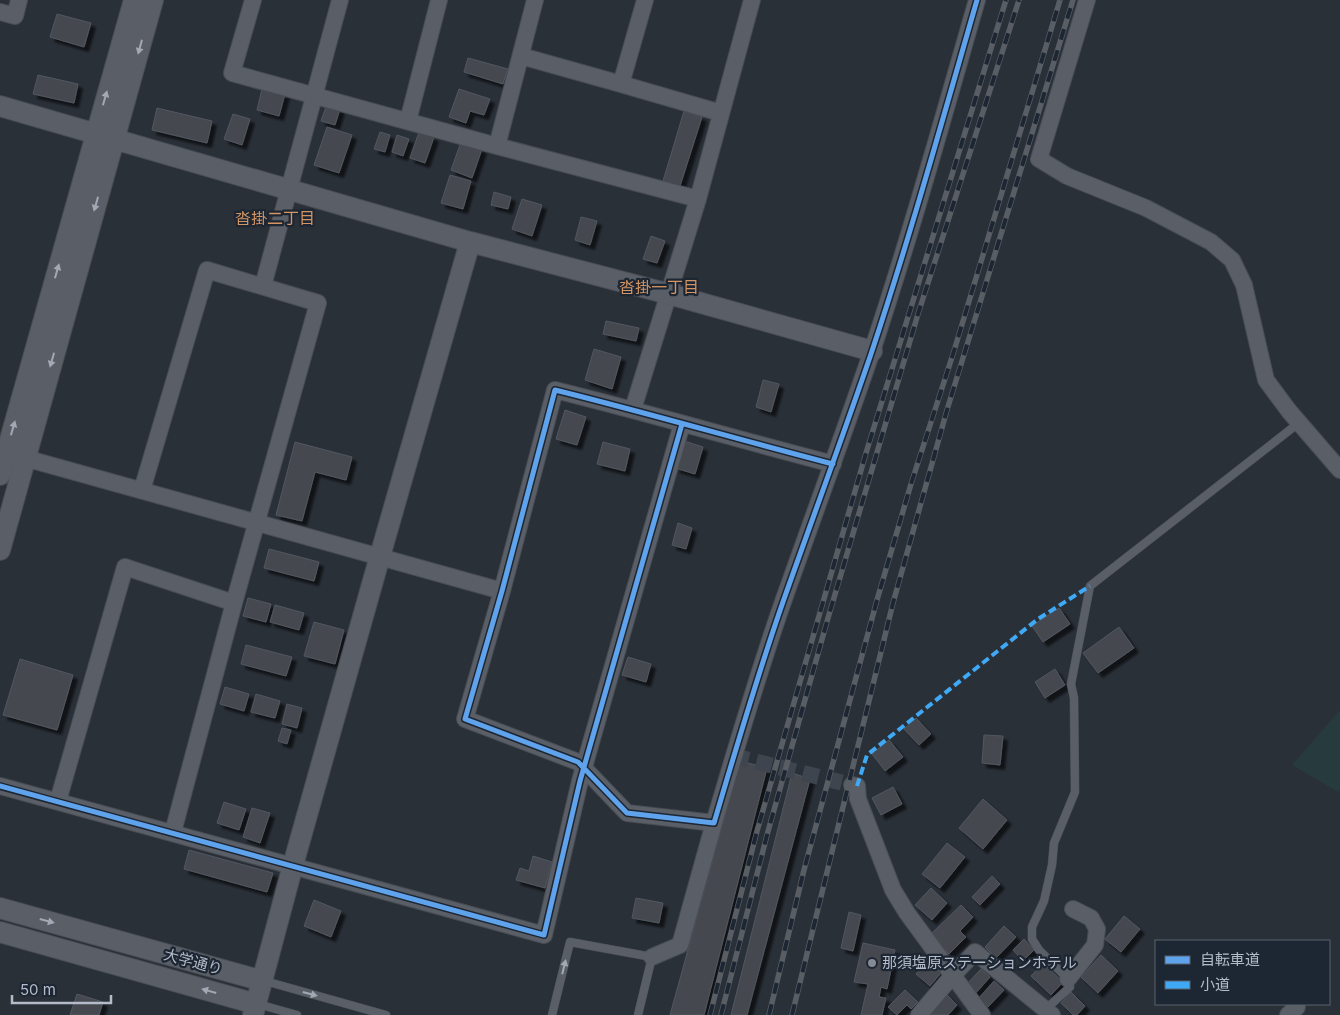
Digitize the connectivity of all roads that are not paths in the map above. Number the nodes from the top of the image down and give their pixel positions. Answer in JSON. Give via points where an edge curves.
{"nodes":[{"id":1,"x":20,"y":0,"type":"edge"},
{"id":2,"x":134,"y":0,"type":"edge"},
{"id":3,"x":153,"y":0,"type":"edge"},
{"id":4,"x":252,"y":0,"type":"edge"},
{"id":5,"x":340,"y":0,"type":"edge"},
{"id":6,"x":438,"y":0,"type":"edge"},
{"id":7,"x":535,"y":0,"type":"edge"},
{"id":8,"x":645,"y":0,"type":"edge"},
{"id":9,"x":752,"y":0,"type":"edge"},
{"id":10,"x":977,"y":0,"type":"edge"},
{"id":11,"x":1087,"y":0,"type":"edge"},
{"id":12,"x":0,"y":12,"type":"edge"},
{"id":13,"x":521,"y":56,"type":"junction"},
{"id":14,"x":621,"y":84,"type":"junction"},
{"id":15,"x":315,"y":96,"type":"junction"},
{"id":16,"x":0,"y":106,"type":"edge"},
{"id":17,"x":721,"y":113,"type":"junction"},
{"id":18,"x":408,"y":121,"type":"junction"},
{"id":19,"x":105,"y":135,"type":"junction"},
{"id":20,"x":497,"y":146,"type":"junction"},
{"id":21,"x":289,"y":188,"type":"junction"},
{"id":22,"x":698,"y":199,"type":"junction"},
{"id":23,"x":470,"y":242,"type":"junction"},
{"id":24,"x":263,"y":286,"type":"junction"},
{"id":25,"x":669,"y":294,"type":"junction"},
{"id":26,"x":872,"y":352,"type":"junction"},
{"id":27,"x":633,"y":409,"type":"junction"},
{"id":28,"x":1300,"y":422,"type":"junction"},
{"id":29,"x":682,"y":424,"type":"junction"},
{"id":30,"x":10,"y":454,"type":"edge"},
{"id":31,"x":833,"y":464,"type":"junction"},
{"id":32,"x":1340,"y":470,"type":"edge"},
{"id":33,"x":0,"y":475,"type":"edge"},
{"id":34,"x":142,"y":490,"type":"junction"},
{"id":35,"x":257,"y":522,"type":"junction"},
{"id":36,"x":0,"y":550,"type":"edge"},
{"id":37,"x":380,"y":556,"type":"junction"},
{"id":38,"x":502,"y":590,"type":"junction"},
{"id":39,"x":234,"y":603,"type":"junction"},
{"id":40,"x":584,"y":769,"type":"junction"},
{"id":41,"x":852,"y":785,"type":"dead end"},
{"id":42,"x":0,"y":786,"type":"edge"},
{"id":43,"x":58,"y":801,"type":"junction"},
{"id":44,"x":714,"y":823,"type":"junction"},
{"id":45,"x":173,"y":832,"type":"junction"},
{"id":46,"x":293,"y":865,"type":"junction"},
{"id":47,"x":0,"y":908,"type":"edge"},
{"id":48,"x":1073,"y":909,"type":"dead end"},
{"id":49,"x":0,"y":932,"type":"edge"},
{"id":50,"x":652,"y":957,"type":"junction"},
{"id":51,"x":953,"y":975,"type":"junction"},
{"id":52,"x":1068,"y":979,"type":"junction"},
{"id":53,"x":263,"y":981,"type":"junction"},
{"id":54,"x":255,"y":1009,"type":"edge"},
{"id":55,"x":1049,"y":1012,"type":"edge"},
{"id":56,"x":297,"y":1015,"type":"edge"},
{"id":57,"x":386,"y":1015,"type":"edge"},
{"id":58,"x":554,"y":1015,"type":"edge"},
{"id":59,"x":638,"y":1015,"type":"edge"},
{"id":60,"x":919,"y":1015,"type":"edge"},
{"id":61,"x":982,"y":1015,"type":"edge"}],
"edges":[{"from":1,"to":12,"type":"street","via":[[15,16]]},
{"from":19,"to":2,"type":"street","one_way":true},
{"from":3,"to":19,"type":"street","one_way":true},
{"from":4,"to":15,"type":"street","via":[[232,73]]},
{"from":5,"to":15,"type":"street"},
{"from":6,"to":18,"type":"street"},
{"from":7,"to":13,"type":"street"},
{"from":8,"to":14,"type":"street"},
{"from":9,"to":17,"type":"street"},
{"from":10,"to":26,"type":"street"},
{"from":11,"to":28,"type":"street","via":[[1039,159],[1067,176],[1146,208],[1210,242],[1232,260],[1244,285],[1266,380]]},
{"from":13,"to":14,"type":"street"},
{"from":13,"to":20,"type":"street"},
{"from":14,"to":17,"type":"street"},
{"from":15,"to":18,"type":"street"},
{"from":15,"to":21,"type":"street"},
{"from":16,"to":19,"type":"street"},
{"from":17,"to":22,"type":"street"},
{"from":18,"to":20,"type":"street"},
{"from":19,"to":21,"type":"street"},
{"from":19,"to":30,"type":"street"},
{"from":20,"to":22,"type":"street"},
{"from":21,"to":23,"type":"street"},
{"from":21,"to":24,"type":"street"},
{"from":22,"to":25,"type":"street"},
{"from":23,"to":25,"type":"street"},
{"from":23,"to":37,"type":"street"},
{"from":24,"to":34,"type":"street","via":[[207,270]]},
{"from":24,"to":35,"type":"street","via":[[318,303]]},
{"from":25,"to":26,"type":"street"},
{"from":25,"to":27,"type":"street"},
{"from":26,"to":31,"type":"street"},
{"from":27,"to":29,"type":"street"},
{"from":27,"to":38,"type":"street","via":[[555,390]]},
{"from":28,"to":32,"type":"street"},
{"from":28,"to":52,"type":"lane","via":[[1090,586],[1071,684],[1075,792],[1054,843],[1044,901],[1032,927],[1032,939],[1039,950]]},
{"from":29,"to":31,"type":"street"},
{"from":29,"to":40,"type":"street"},
{"from":30,"to":33,"type":"street"},
{"from":30,"to":34,"type":"street"},
{"from":30,"to":36,"type":"street"},
{"from":31,"to":44,"type":"street","via":[[784,601]]},
{"from":34,"to":35,"type":"street"},
{"from":35,"to":37,"type":"street"},
{"from":35,"to":39,"type":"street"},
{"from":37,"to":38,"type":"street"},
{"from":37,"to":46,"type":"street"},
{"from":38,"to":40,"type":"street","via":[[465,718],[578,762]]},
{"from":39,"to":43,"type":"street","via":[[125,567]]},
{"from":39,"to":45,"type":"street"},
{"from":40,"to":44,"type":"street","via":[[627,813]]},
{"from":40,"to":46,"type":"street","via":[[544,934]]},
{"from":41,"to":51,"type":"street","via":[[857,786],[858,800],[893,890]]},
{"from":42,"to":43,"type":"street"},
{"from":43,"to":45,"type":"street"},
{"from":44,"to":50,"type":"street","via":[[680,945]]},
{"from":45,"to":46,"type":"street"},
{"from":46,"to":53,"type":"street"},
{"from":47,"to":53,"type":"street","name":"大学通り","one_way":true},
{"from":48,"to":52,"type":"street","via":[[1091,918],[1097,929],[1095,945]]},
{"from":54,"to":49,"type":"street","name":"大学通り","one_way":true},
{"from":58,"to":50,"type":"lane","one_way":true,"via":[[570,942]]},
{"from":50,"to":59,"type":"lane"},
{"from":51,"to":55,"type":"street","via":[[975,952]]},
{"from":51,"to":60,"type":"street"},
{"from":51,"to":61,"type":"street"},
{"from":52,"to":55,"type":"lane","via":[[1070,987]]},
{"from":53,"to":54,"type":"street"},
{"from":53,"to":57,"type":"lane","name":"大学通り","one_way":true},
{"from":54,"to":56,"type":"lane","name":"大学通り"}]}
